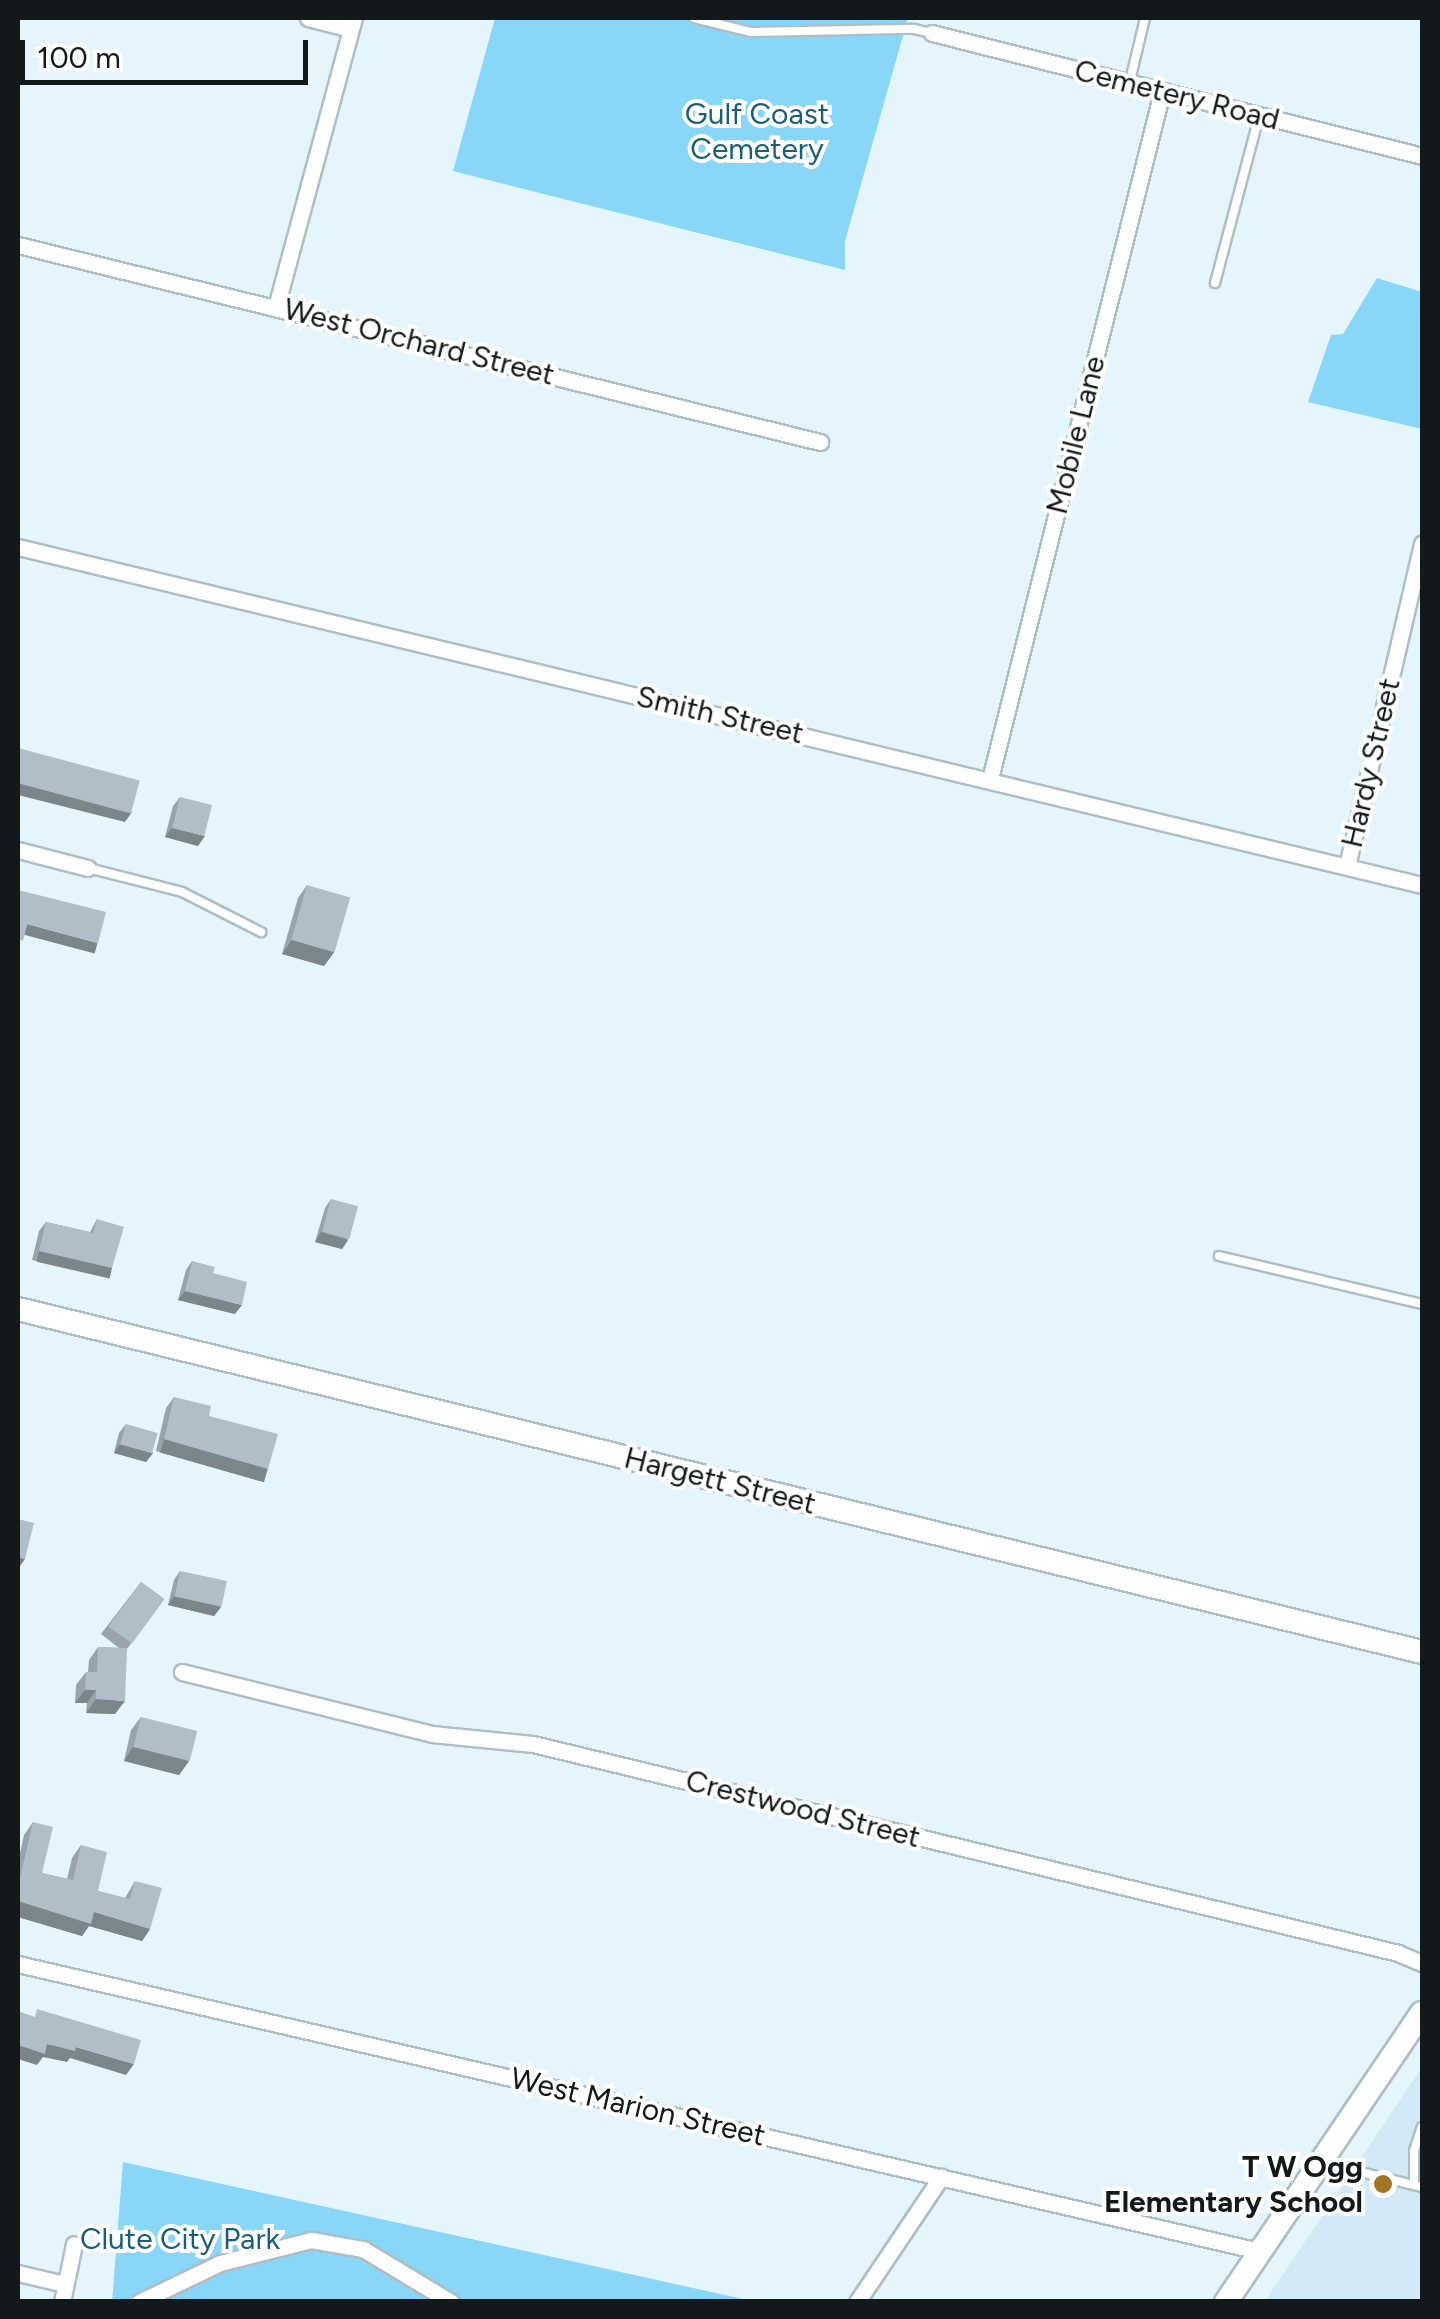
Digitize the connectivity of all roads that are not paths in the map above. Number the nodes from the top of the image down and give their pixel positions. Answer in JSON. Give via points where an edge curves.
{"nodes":[{"id":1,"x":308,"y":18,"type":"edge"},
{"id":2,"x":694,"y":18,"type":"edge"},
{"id":3,"x":1146,"y":18,"type":"edge"},
{"id":4,"x":352,"y":23,"type":"edge"},
{"id":5,"x":932,"y":34,"type":"joint"},
{"id":6,"x":1130,"y":84,"type":"junction"},
{"id":7,"x":1162,"y":92,"type":"junction"},
{"id":8,"x":1260,"y":116,"type":"junction"},
{"id":9,"x":1422,"y":156,"type":"edge"},
{"id":10,"x":18,"y":245,"type":"edge"},
{"id":11,"x":1215,"y":282,"type":"dead end"},
{"id":12,"x":276,"y":306,"type":"junction"},
{"id":13,"x":820,"y":442,"type":"dead end"},
{"id":14,"x":1422,"y":544,"type":"edge"},
{"id":15,"x":18,"y":547,"type":"edge"},
{"id":16,"x":990,"y":779,"type":"junction"},
{"id":17,"x":18,"y":850,"type":"edge"},
{"id":18,"x":1347,"y":866,"type":"junction"},
{"id":19,"x":88,"y":868,"type":"joint"},
{"id":20,"x":1422,"y":885,"type":"edge"},
{"id":21,"x":261,"y":932,"type":"dead end"},
{"id":22,"x":1219,"y":1256,"type":"dead end"},
{"id":23,"x":1422,"y":1304,"type":"edge"},
{"id":24,"x":18,"y":1309,"type":"edge"},
{"id":25,"x":1422,"y":1652,"type":"edge"},
{"id":26,"x":182,"y":1672,"type":"dead end"},
{"id":27,"x":1422,"y":1963,"type":"edge"},
{"id":28,"x":18,"y":1964,"type":"edge"},
{"id":29,"x":1422,"y":2012,"type":"edge"},
{"id":30,"x":1422,"y":2127,"type":"edge"},
{"id":31,"x":1320,"y":2162,"type":"junction"},
{"id":32,"x":941,"y":2178,"type":"junction"},
{"id":33,"x":1418,"y":2186,"type":"edge"},
{"id":34,"x":74,"y":2244,"type":"dead end"},
{"id":35,"x":1258,"y":2250,"type":"junction"},
{"id":36,"x":18,"y":2273,"type":"edge"},
{"id":37,"x":66,"y":2284,"type":"junction"},
{"id":38,"x":62,"y":2302,"type":"edge"},
{"id":39,"x":139,"y":2302,"type":"edge"},
{"id":40,"x":452,"y":2302,"type":"edge"},
{"id":41,"x":857,"y":2302,"type":"edge"},
{"id":42,"x":1226,"y":2302,"type":"edge"}],
"edges":[{"from":1,"to":4,"type":"street"},
{"from":2,"to":5,"type":"lane","via":[[751,32]]},
{"from":3,"to":6,"type":"lane"},
{"from":4,"to":12,"type":"street"},
{"from":5,"to":6,"type":"street","name":"Cemetery Road"},
{"from":6,"to":7,"type":"street","name":"Cemetery Road"},
{"from":7,"to":8,"type":"street","name":"Cemetery Road"},
{"from":7,"to":16,"type":"street","name":"Mobile Lane"},
{"from":8,"to":9,"type":"street","name":"Cemetery Road"},
{"from":8,"to":11,"type":"lane"},
{"from":10,"to":12,"type":"street","name":"West Orchard Street"},
{"from":12,"to":13,"type":"street","name":"West Orchard Street"},
{"from":14,"to":18,"type":"street","name":"Hardy Street"},
{"from":15,"to":16,"type":"street","name":"Smith Street"},
{"from":16,"to":18,"type":"street","name":"Smith Street"},
{"from":17,"to":19,"type":"street"},
{"from":18,"to":20,"type":"street","name":"Smith Street"},
{"from":19,"to":21,"type":"lane","via":[[182,892]]},
{"from":22,"to":23,"type":"lane"},
{"from":24,"to":25,"type":"street","name":"Hargett Street"},
{"from":26,"to":27,"type":"street","name":"Crestwood Street","via":[[432,1734],[552,1749]]},
{"from":28,"to":32,"type":"street","name":"West Marion Street"},
{"from":29,"to":31,"type":"street"},
{"from":30,"to":33,"type":"lane","via":[[1414,2151]]},
{"from":31,"to":33,"type":"lane"},
{"from":31,"to":35,"type":"street"},
{"from":32,"to":35,"type":"street","name":"West Marion Street"},
{"from":32,"to":41,"type":"street"},
{"from":34,"to":37,"type":"street"},
{"from":35,"to":42,"type":"street"},
{"from":36,"to":37,"type":"street"},
{"from":37,"to":38,"type":"street"},
{"from":39,"to":40,"type":"street","via":[[220,2263],[311,2240],[363,2249]]}]}
